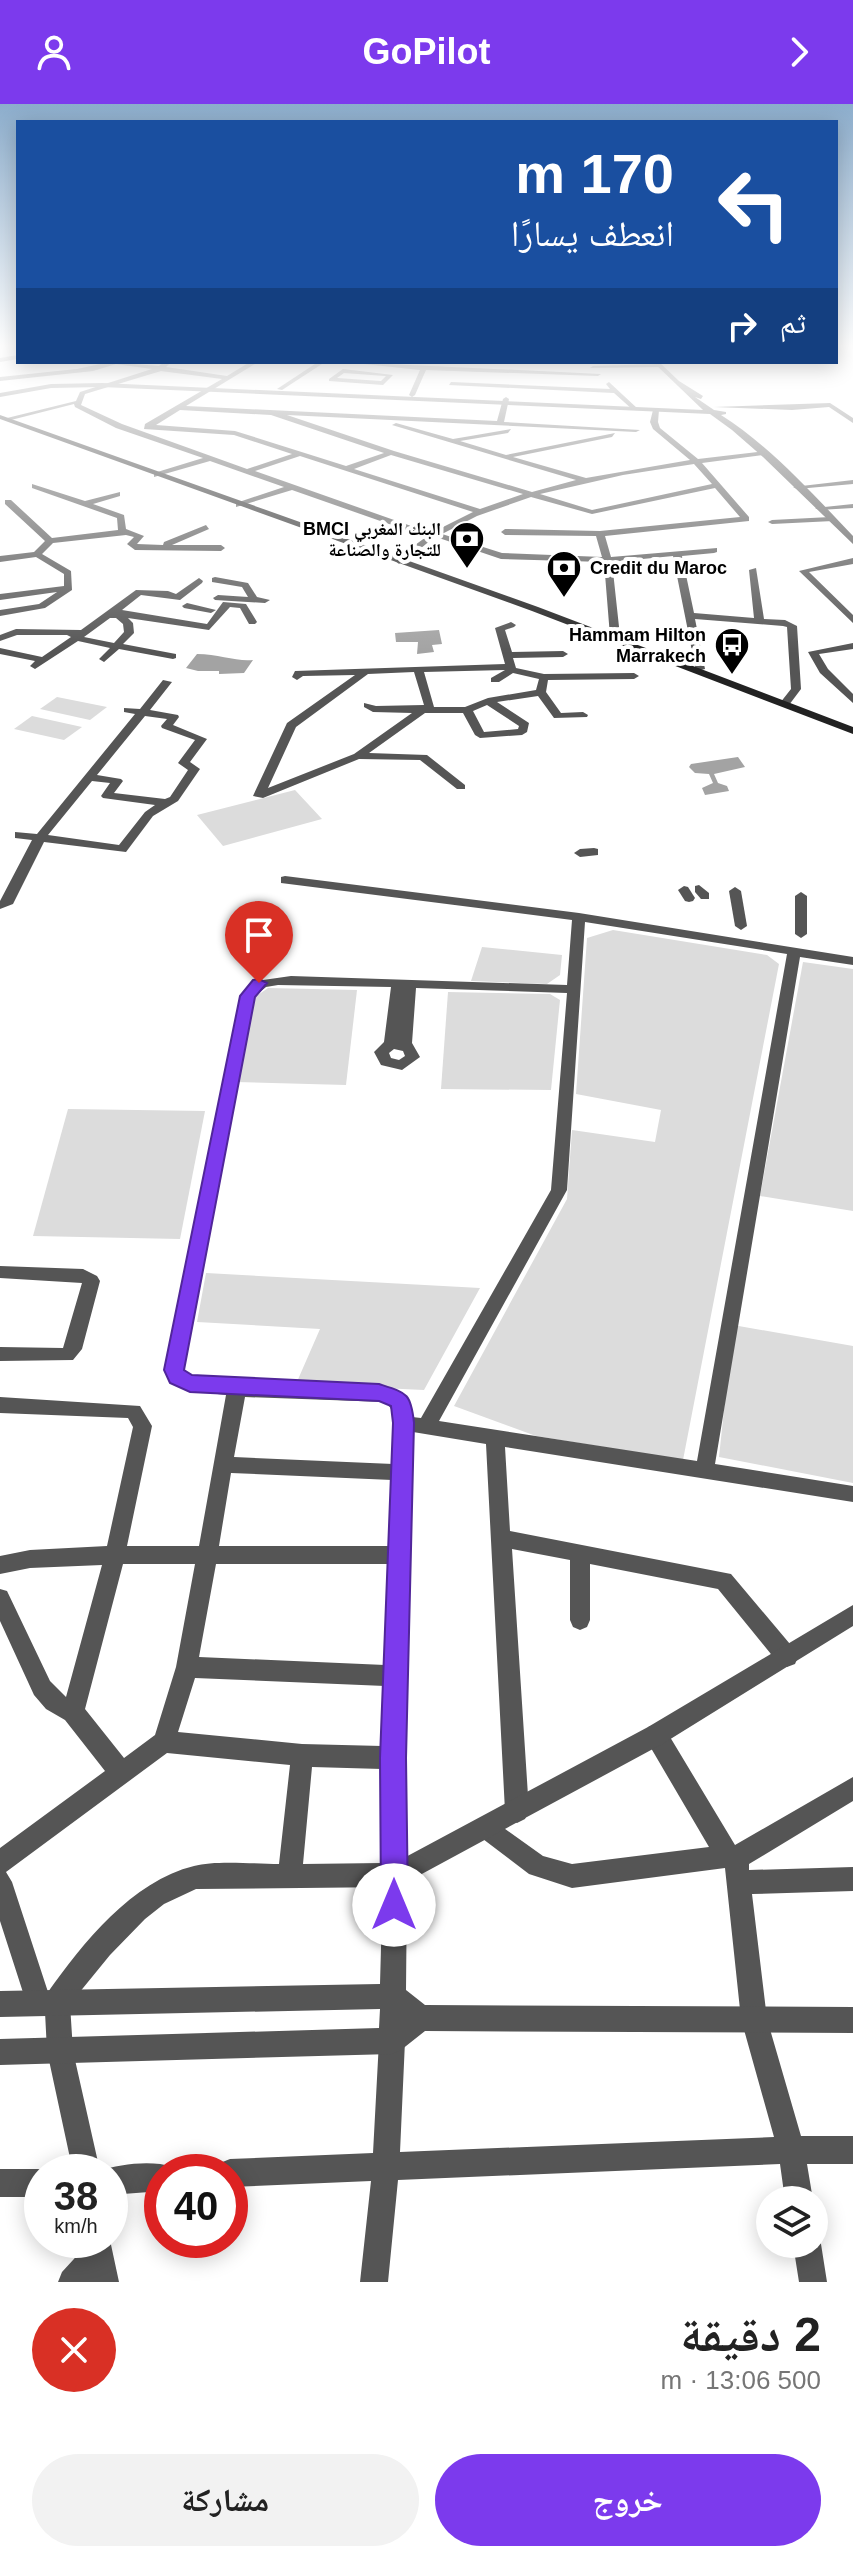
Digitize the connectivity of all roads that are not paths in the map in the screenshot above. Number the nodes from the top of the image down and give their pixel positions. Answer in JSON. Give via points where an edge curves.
{"nodes":[{"id":1,"x":88,"y":450,"type":"edge"},
{"id":2,"x":186,"y":450,"type":"edge"},
{"id":3,"x":286,"y":450,"type":"edge"},
{"id":4,"x":381,"y":450,"type":"edge"},
{"id":5,"x":481,"y":450,"type":"edge"},
{"id":6,"x":536,"y":450,"type":"edge"},
{"id":7,"x":682,"y":450,"type":"edge"},
{"id":8,"x":759,"y":450,"type":"edge"},
{"id":9,"x":391,"y":453,"type":"junction"},
{"id":10,"x":763,"y":453,"type":"junction"},
{"id":11,"x":299,"y":454,"type":"junction"},
{"id":12,"x":504,"y":456,"type":"junction"},
{"id":13,"x":210,"y":458,"type":"junction"},
{"id":14,"x":696,"y":461,"type":"junction"},
{"id":15,"x":345,"y":469,"type":"junction"},
{"id":16,"x":248,"y":471,"type":"junction"},
{"id":17,"x":157,"y":475,"type":"junction"},
{"id":18,"x":586,"y":480,"type":"junction"},
{"id":19,"x":852,"y":480,"type":"edge"},
{"id":20,"x":35,"y":486,"type":"dead end"},
{"id":21,"x":716,"y":486,"type":"junction"},
{"id":22,"x":292,"y":487,"type":"junction"},
{"id":23,"x":797,"y":487,"type":"junction"},
{"id":24,"x":117,"y":494,"type":"dead end"},
{"id":25,"x":532,"y":495,"type":"junction"},
{"id":26,"x":3,"y":503,"type":"edge"},
{"id":27,"x":85,"y":504,"type":"junction"},
{"id":28,"x":239,"y":505,"type":"junction"},
{"id":29,"x":853,"y":506,"type":"edge"},
{"id":30,"x":819,"y":508,"type":"junction"},
{"id":31,"x":605,"y":511,"type":"junction"},
{"id":32,"x":481,"y":512,"type":"junction"},
{"id":33,"x":830,"y":519,"type":"junction"},
{"id":34,"x":772,"y":522,"type":"dead end"},
{"id":35,"x":206,"y":527,"type":"dead end"},
{"id":36,"x":633,"y":529,"type":"junction"},
{"id":37,"x":853,"y":529,"type":"edge"},
{"id":38,"x":842,"y":530,"type":"junction"},
{"id":39,"x":122,"y":532,"type":"junction"},
{"id":40,"x":505,"y":532,"type":"dead end"},
{"id":41,"x":600,"y":534,"type":"junction"},
{"id":42,"x":432,"y":535,"type":"junction"},
{"id":43,"x":50,"y":541,"type":"junction"},
{"id":44,"x":853,"y":541,"type":"edge"},
{"id":45,"x":156,"y":548,"type":"junction"},
{"id":46,"x":221,"y":548,"type":"dead end"},
{"id":47,"x":714,"y":550,"type":"dead end"},
{"id":48,"x":677,"y":553,"type":"junction"},
{"id":49,"x":37,"y":554,"type":"junction"},
{"id":50,"x":0,"y":559,"type":"edge"},
{"id":51,"x":607,"y":560,"type":"junction"},
{"id":52,"x":399,"y":561,"type":"junction"},
{"id":53,"x":853,"y":561,"type":"edge"},
{"id":54,"x":753,"y":570,"type":"dead end"},
{"id":55,"x":215,"y":580,"type":"dead end"},
{"id":56,"x":69,"y":588,"type":"junction"},
{"id":57,"x":30,"y":593,"type":"junction"},
{"id":58,"x":152,"y":593,"type":"junction"},
{"id":59,"x":6,"y":596,"type":"edge"},
{"id":60,"x":215,"y":604,"type":"junction"},
{"id":61,"x":228,"y":604,"type":"junction"},
{"id":62,"x":4,"y":613,"type":"edge"},
{"id":63,"x":116,"y":614,"type":"junction"},
{"id":64,"x":692,"y":616,"type":"junction"},
{"id":65,"x":30,"y":620,"type":"junction"},
{"id":66,"x":759,"y":620,"type":"junction"},
{"id":67,"x":853,"y":620,"type":"edge"},
{"id":68,"x":252,"y":622,"type":"dead end"},
{"id":69,"x":178,"y":623,"type":"junction"},
{"id":70,"x":511,"y":625,"type":"dead end"},
{"id":71,"x":77,"y":634,"type":"junction"},
{"id":72,"x":615,"y":636,"type":"junction"},
{"id":73,"x":0,"y":638,"type":"edge"},
{"id":74,"x":118,"y":646,"type":"junction"},
{"id":75,"x":853,"y":646,"type":"edge"},
{"id":76,"x":0,"y":651,"type":"edge"},
{"id":77,"x":563,"y":654,"type":"dead end"},
{"id":78,"x":813,"y":654,"type":"junction"},
{"id":79,"x":507,"y":655,"type":"junction"},
{"id":80,"x":795,"y":655,"type":"junction"},
{"id":81,"x":173,"y":656,"type":"dead end"},
{"id":82,"x":104,"y":659,"type":"dead end"},
{"id":83,"x":418,"y":668,"type":"junction"},
{"id":84,"x":511,"y":668,"type":"junction"},
{"id":85,"x":700,"y":669,"type":"junction"},
{"id":86,"x":824,"y":671,"type":"junction"},
{"id":87,"x":365,"y":672,"type":"junction"},
{"id":88,"x":794,"y":674,"type":"junction"},
{"id":89,"x":634,"y":676,"type":"dead end"},
{"id":90,"x":297,"y":677,"type":"dead end"},
{"id":91,"x":544,"y":677,"type":"junction"},
{"id":92,"x":495,"y":680,"type":"dead end"},
{"id":93,"x":167,"y":682,"type":"dead end"},
{"id":94,"x":541,"y":692,"type":"junction"},
{"id":95,"x":853,"y":700,"type":"edge"},
{"id":96,"x":488,"y":701,"type":"junction"},
{"id":97,"x":785,"y":703,"type":"junction"},
{"id":98,"x":368,"y":705,"type":"dead end"},
{"id":99,"x":423,"y":710,"type":"junction"},
{"id":100,"x":467,"y":710,"type":"junction"},
{"id":101,"x":134,"y":712,"type":"junction"},
{"id":102,"x":583,"y":715,"type":"dead end"},
{"id":103,"x":853,"y":731,"type":"edge"},
{"id":104,"x":358,"y":756,"type":"junction"},
{"id":105,"x":90,"y":777,"type":"junction"},
{"id":106,"x":461,"y":787,"type":"dead end"},
{"id":107,"x":107,"y":796,"type":"junction"},
{"id":108,"x":167,"y":803,"type":"junction"},
{"id":109,"x":149,"y":814,"type":"junction"},
{"id":110,"x":19,"y":835,"type":"dead end"},
{"id":111,"x":39,"y":839,"type":"junction"},
{"id":112,"x":285,"y":880,"type":"dead end"},
{"id":113,"x":735,"y":891,"type":"dead end"},
{"id":114,"x":801,"y":896,"type":"dead end"},
{"id":115,"x":0,"y":905,"type":"edge"},
{"id":116,"x":579,"y":917,"type":"junction"},
{"id":117,"x":741,"y":926,"type":"dead end"},
{"id":118,"x":801,"y":934,"type":"dead end"},
{"id":119,"x":794,"y":952,"type":"junction"},
{"id":120,"x":853,"y":961,"type":"edge"},
{"id":121,"x":403,"y":984,"type":"junction"},
{"id":122,"x":575,"y":989,"type":"junction"},
{"id":123,"x":398,"y":1044,"type":"dead end"},
{"id":124,"x":0,"y":1272,"type":"edge"},
{"id":125,"x":0,"y":1354,"type":"edge"},
{"id":126,"x":237,"y":1388,"type":"junction"},
{"id":127,"x":0,"y":1405,"type":"edge"},
{"id":128,"x":404,"y":1423,"type":"junction"},
{"id":129,"x":426,"y":1426,"type":"junction"},
{"id":130,"x":495,"y":1437,"type":"junction"},
{"id":131,"x":224,"y":1465,"type":"junction"},
{"id":132,"x":705,"y":1469,"type":"junction"},
{"id":133,"x":401,"y":1472,"type":"junction"},
{"id":134,"x":853,"y":1494,"type":"edge"},
{"id":135,"x":500,"y":1538,"type":"junction"},
{"id":136,"x":580,"y":1553,"type":"junction"},
{"id":137,"x":207,"y":1554,"type":"junction"},
{"id":138,"x":115,"y":1555,"type":"junction"},
{"id":139,"x":400,"y":1555,"type":"junction"},
{"id":140,"x":0,"y":1565,"type":"edge"},
{"id":141,"x":0,"y":1598,"type":"edge"},
{"id":142,"x":853,"y":1615,"type":"edge"},
{"id":143,"x":580,"y":1620,"type":"dead end"},
{"id":144,"x":787,"y":1657,"type":"junction"},
{"id":145,"x":187,"y":1667,"type":"junction"},
{"id":146,"x":397,"y":1676,"type":"junction"},
{"id":147,"x":73,"y":1712,"type":"junction"},
{"id":148,"x":656,"y":1735,"type":"junction"},
{"id":149,"x":164,"y":1742,"type":"junction"},
{"id":150,"x":302,"y":1755,"type":"junction"},
{"id":151,"x":393,"y":1758,"type":"junction"},
{"id":152,"x":121,"y":1773,"type":"junction"},
{"id":153,"x":853,"y":1788,"type":"edge"},
{"id":154,"x":517,"y":1811,"type":"junction"},
{"id":155,"x":487,"y":1828,"type":"junction"},
{"id":156,"x":0,"y":1863,"type":"edge"},
{"id":157,"x":735,"y":1865,"type":"junction"},
{"id":158,"x":395,"y":1875,"type":"junction"},
{"id":159,"x":290,"y":1878,"type":"junction"},
{"id":160,"x":853,"y":1879,"type":"edge"},
{"id":161,"x":0,"y":1882,"type":"edge"},
{"id":162,"x":7,"y":1933,"type":"edge"},
{"id":163,"x":393,"y":1996,"type":"junction"},
{"id":164,"x":48,"y":2001,"type":"junction"},
{"id":165,"x":0,"y":2004,"type":"edge"},
{"id":166,"x":421,"y":2018,"type":"junction"},
{"id":167,"x":754,"y":2019,"type":"junction"},
{"id":168,"x":853,"y":2020,"type":"edge"},
{"id":169,"x":392,"y":2041,"type":"junction"},
{"id":170,"x":60,"y":2051,"type":"junction"},
{"id":171,"x":0,"y":2052,"type":"edge"},
{"id":172,"x":791,"y":2150,"type":"junction"},
{"id":173,"x":853,"y":2150,"type":"edge"},
{"id":174,"x":83,"y":2154,"type":"edge"},
{"id":175,"x":386,"y":2166,"type":"junction"},
{"id":176,"x":248,"y":2172,"type":"edge"},
{"id":177,"x":0,"y":2183,"type":"edge"},
{"id":178,"x":24,"y":2183,"type":"edge"},
{"id":179,"x":797,"y":2186,"type":"edge"},
{"id":180,"x":89,"y":2258,"type":"edge"},
{"id":181,"x":100,"y":2258,"type":"edge"},
{"id":182,"x":809,"y":2258,"type":"edge"},
{"id":183,"x":72,"y":2282,"type":"edge"},
{"id":184,"x":105,"y":2282,"type":"edge"},
{"id":185,"x":374,"y":2282,"type":"edge"},
{"id":186,"x":813,"y":2282,"type":"edge"}],
"edges":[{"from":1,"to":17,"type":"main road"},
{"from":2,"to":13,"type":"street"},
{"from":3,"to":11,"type":"street"},
{"from":4,"to":9,"type":"street"},
{"from":5,"to":12,"type":"street"},
{"from":6,"to":12,"type":"street"},
{"from":7,"to":14,"type":"street"},
{"from":8,"to":10,"type":"street"},
{"from":9,"to":15,"type":"street"},
{"from":9,"to":25,"type":"street"},
{"from":10,"to":14,"type":"street"},
{"from":10,"to":23,"type":"street"},
{"from":11,"to":15,"type":"street"},
{"from":11,"to":16,"type":"street"},
{"from":12,"to":18,"type":"street"},
{"from":13,"to":16,"type":"street"},
{"from":13,"to":17,"type":"street"},
{"from":14,"to":18,"type":"street"},
{"from":14,"to":21,"type":"street"},
{"from":15,"to":32,"type":"street"},
{"from":16,"to":22,"type":"street"},
{"from":17,"to":28,"type":"main road"},
{"from":18,"to":25,"type":"street"},
{"from":19,"to":23,"type":"street"},
{"from":20,"to":27,"type":"street"},
{"from":21,"to":31,"type":"street"},
{"from":21,"to":36,"type":"street","via":[[745,520]]},
{"from":22,"to":28,"type":"street"},
{"from":22,"to":42,"type":"street"},
{"from":23,"to":30,"type":"street"},
{"from":24,"to":27,"type":"street"},
{"from":25,"to":31,"type":"street"},
{"from":25,"to":32,"type":"street"},
{"from":26,"to":43,"type":"street"},
{"from":27,"to":39,"type":"street","via":[[121,517]]},
{"from":28,"to":52,"type":"main road"},
{"from":29,"to":30,"type":"street"},
{"from":30,"to":33,"type":"street"},
{"from":31,"to":36,"type":"street"},
{"from":32,"to":42,"type":"street"},
{"from":33,"to":34,"type":"street"},
{"from":33,"to":38,"type":"street"},
{"from":35,"to":45,"type":"street"},
{"from":36,"to":41,"type":"street"},
{"from":37,"to":38,"type":"street"},
{"from":38,"to":44,"type":"street"},
{"from":39,"to":43,"type":"street"},
{"from":39,"to":45,"type":"street","via":[[140,536],[131,544],[135,547]]},
{"from":40,"to":41,"type":"street"},
{"from":41,"to":51,"type":"street"},
{"from":42,"to":51,"type":"street","via":[[495,555]]},
{"from":42,"to":52,"type":"street"},
{"from":43,"to":49,"type":"street"},
{"from":45,"to":46,"type":"street"},
{"from":47,"to":48,"type":"street"},
{"from":48,"to":51,"type":"street"},
{"from":48,"to":64,"type":"street"},
{"from":49,"to":50,"type":"street"},
{"from":49,"to":56,"type":"street","via":[[68,573]]},
{"from":51,"to":72,"type":"street"},
{"from":52,"to":72,"type":"main road"},
{"from":53,"to":67,"type":"street","via":[[803,571]]},
{"from":54,"to":66,"type":"street"},
{"from":55,"to":60,"type":"street","via":[[245,585],[259,599]]},
{"from":56,"to":57,"type":"street"},
{"from":56,"to":65,"type":"street"},
{"from":57,"to":59,"type":"street"},
{"from":57,"to":65,"type":"street"},
{"from":58,"to":58,"type":"street","via":[[177,598],[184,582]]},
{"from":58,"to":63,"type":"street","via":[[139,592]]},
{"from":59,"to":62,"type":"street"},
{"from":60,"to":61,"type":"street"},
{"from":60,"to":69,"type":"street","via":[[190,606]]},
{"from":61,"to":68,"type":"street","via":[[243,606]]},
{"from":61,"to":69,"type":"street","via":[[209,627]]},
{"from":62,"to":65,"type":"street"},
{"from":63,"to":69,"type":"street"},
{"from":63,"to":71,"type":"street"},
{"from":63,"to":74,"type":"street","via":[[128,623],[129,633]]},
{"from":64,"to":66,"type":"street"},
{"from":64,"to":85,"type":"street"},
{"from":65,"to":71,"type":"street"},
{"from":65,"to":73,"type":"street"},
{"from":66,"to":80,"type":"street","via":[[792,626]]},
{"from":70,"to":79,"type":"street","via":[[500,628]]},
{"from":71,"to":74,"type":"street"},
{"from":71,"to":76,"type":"street","via":[[39,663]]},
{"from":72,"to":85,"type":"main road"},
{"from":74,"to":81,"type":"street"},
{"from":74,"to":82,"type":"street"},
{"from":75,"to":78,"type":"street","via":[[817,649]]},
{"from":77,"to":79,"type":"street"},
{"from":78,"to":80,"type":"street"},
{"from":78,"to":86,"type":"street"},
{"from":79,"to":84,"type":"street"},
{"from":80,"to":88,"type":"street"},
{"from":83,"to":84,"type":"street"},
{"from":83,"to":87,"type":"street"},
{"from":83,"to":99,"type":"street","via":[[429,706]]},
{"from":84,"to":91,"type":"street"},
{"from":84,"to":92,"type":"street"},
{"from":85,"to":97,"type":"main road"},
{"from":86,"to":88,"type":"street"},
{"from":86,"to":95,"type":"street"},
{"from":87,"to":90,"type":"street"},
{"from":87,"to":104,"type":"street","via":[[291,725],[259,796]]},
{"from":88,"to":97,"type":"street","via":[[796,689]]},
{"from":89,"to":91,"type":"street"},
{"from":91,"to":94,"type":"street"},
{"from":93,"to":101,"type":"street"},
{"from":94,"to":96,"type":"street"},
{"from":94,"to":102,"type":"street","via":[[558,716]]},
{"from":96,"to":100,"type":"street"},
{"from":96,"to":100,"type":"street","via":[[525,725],[522,732],[480,735]]},
{"from":97,"to":103,"type":"main road"},
{"from":98,"to":99,"type":"street"},
{"from":99,"to":100,"type":"street"},
{"from":99,"to":104,"type":"street"},
{"from":101,"to":105,"type":"street"},
{"from":101,"to":108,"type":"street","via":[[174,717],[166,726],[202,739],[184,763],[194,769]]},
{"from":104,"to":106,"type":"street","via":[[423,757]]},
{"from":105,"to":107,"type":"street","via":[[117,781]]},
{"from":105,"to":111,"type":"street"},
{"from":107,"to":108,"type":"street"},
{"from":107,"to":109,"type":"street"},
{"from":108,"to":109,"type":"street"},
{"from":109,"to":111,"type":"street","via":[[122,849]]},
{"from":110,"to":111,"type":"street"},
{"from":111,"to":115,"type":"street","via":[[7,904]]},
{"from":112,"to":116,"type":"street"},
{"from":113,"to":117,"type":"street"},
{"from":114,"to":118,"type":"street"},
{"from":116,"to":119,"type":"street"},
{"from":116,"to":122,"type":"street"},
{"from":119,"to":120,"type":"street"},
{"from":119,"to":132,"type":"street"},
{"from":121,"to":122,"type":"street"},
{"from":121,"to":123,"type":"street"},
{"from":121,"to":126,"type":"street","via":[[267,981],[248,996],[174,1370],[177,1378],[190,1384]]},
{"from":122,"to":129,"type":"street","via":[[559,1190]]},
{"from":124,"to":125,"type":"street","via":[[83,1275],[91,1288],[67,1355]]},
{"from":126,"to":128,"type":"street","via":[[389,1395],[401,1403]]},
{"from":126,"to":131,"type":"street"},
{"from":127,"to":138,"type":"street","via":[[133,1411],[141,1418]]},
{"from":128,"to":129,"type":"street"},
{"from":128,"to":133,"type":"street"},
{"from":129,"to":130,"type":"street"},
{"from":130,"to":132,"type":"street"},
{"from":130,"to":135,"type":"street"},
{"from":131,"to":133,"type":"street"},
{"from":131,"to":137,"type":"street"},
{"from":132,"to":134,"type":"street"},
{"from":133,"to":139,"type":"street"},
{"from":135,"to":136,"type":"street"},
{"from":135,"to":154,"type":"street"},
{"from":136,"to":143,"type":"street"},
{"from":136,"to":144,"type":"street","via":[[724,1581]]},
{"from":137,"to":138,"type":"street"},
{"from":137,"to":139,"type":"street"},
{"from":137,"to":145,"type":"street"},
{"from":138,"to":140,"type":"street"},
{"from":138,"to":147,"type":"street"},
{"from":139,"to":146,"type":"street"},
{"from":141,"to":147,"type":"street","via":[[42,1688]]},
{"from":142,"to":144,"type":"street"},
{"from":144,"to":148,"type":"street"},
{"from":145,"to":146,"type":"street"},
{"from":145,"to":149,"type":"street"},
{"from":146,"to":151,"type":"street"},
{"from":147,"to":152,"type":"street"},
{"from":148,"to":154,"type":"street"},
{"from":148,"to":157,"type":"street"},
{"from":149,"to":150,"type":"street"},
{"from":149,"to":152,"type":"street"},
{"from":150,"to":151,"type":"street"},
{"from":150,"to":159,"type":"street"},
{"from":151,"to":158,"type":"street"},
{"from":152,"to":156,"type":"street"},
{"from":153,"to":157,"type":"street"},
{"from":154,"to":155,"type":"street"},
{"from":155,"to":157,"type":"street","via":[[537,1866],[572,1876]]},
{"from":155,"to":158,"type":"street"},
{"from":157,"to":160,"type":"street"},
{"from":157,"to":167,"type":"street"},
{"from":158,"to":159,"type":"street"},
{"from":158,"to":163,"type":"street"},
{"from":159,"to":164,"type":"street","via":[[196,1877],[172,1884]]},
{"from":161,"to":162,"type":"street"},
{"from":162,"to":164,"type":"street"},
{"from":163,"to":164,"type":"street"},
{"from":163,"to":166,"type":"street"},
{"from":163,"to":169,"type":"street"},
{"from":164,"to":165,"type":"street"},
{"from":164,"to":170,"type":"street"},
{"from":166,"to":167,"type":"street"},
{"from":166,"to":169,"type":"street"},
{"from":167,"to":168,"type":"street"},
{"from":167,"to":172,"type":"street"},
{"from":169,"to":170,"type":"street"},
{"from":169,"to":175,"type":"street"},
{"from":170,"to":171,"type":"street"},
{"from":170,"to":174,"type":"street"},
{"from":172,"to":173,"type":"street"},
{"from":172,"to":175,"type":"street"},
{"from":172,"to":179,"type":"street"},
{"from":175,"to":176,"type":"street"},
{"from":175,"to":185,"type":"street"},
{"from":177,"to":178,"type":"street"},
{"from":180,"to":183,"type":"street"},
{"from":181,"to":184,"type":"street"},
{"from":182,"to":186,"type":"street"}]}
